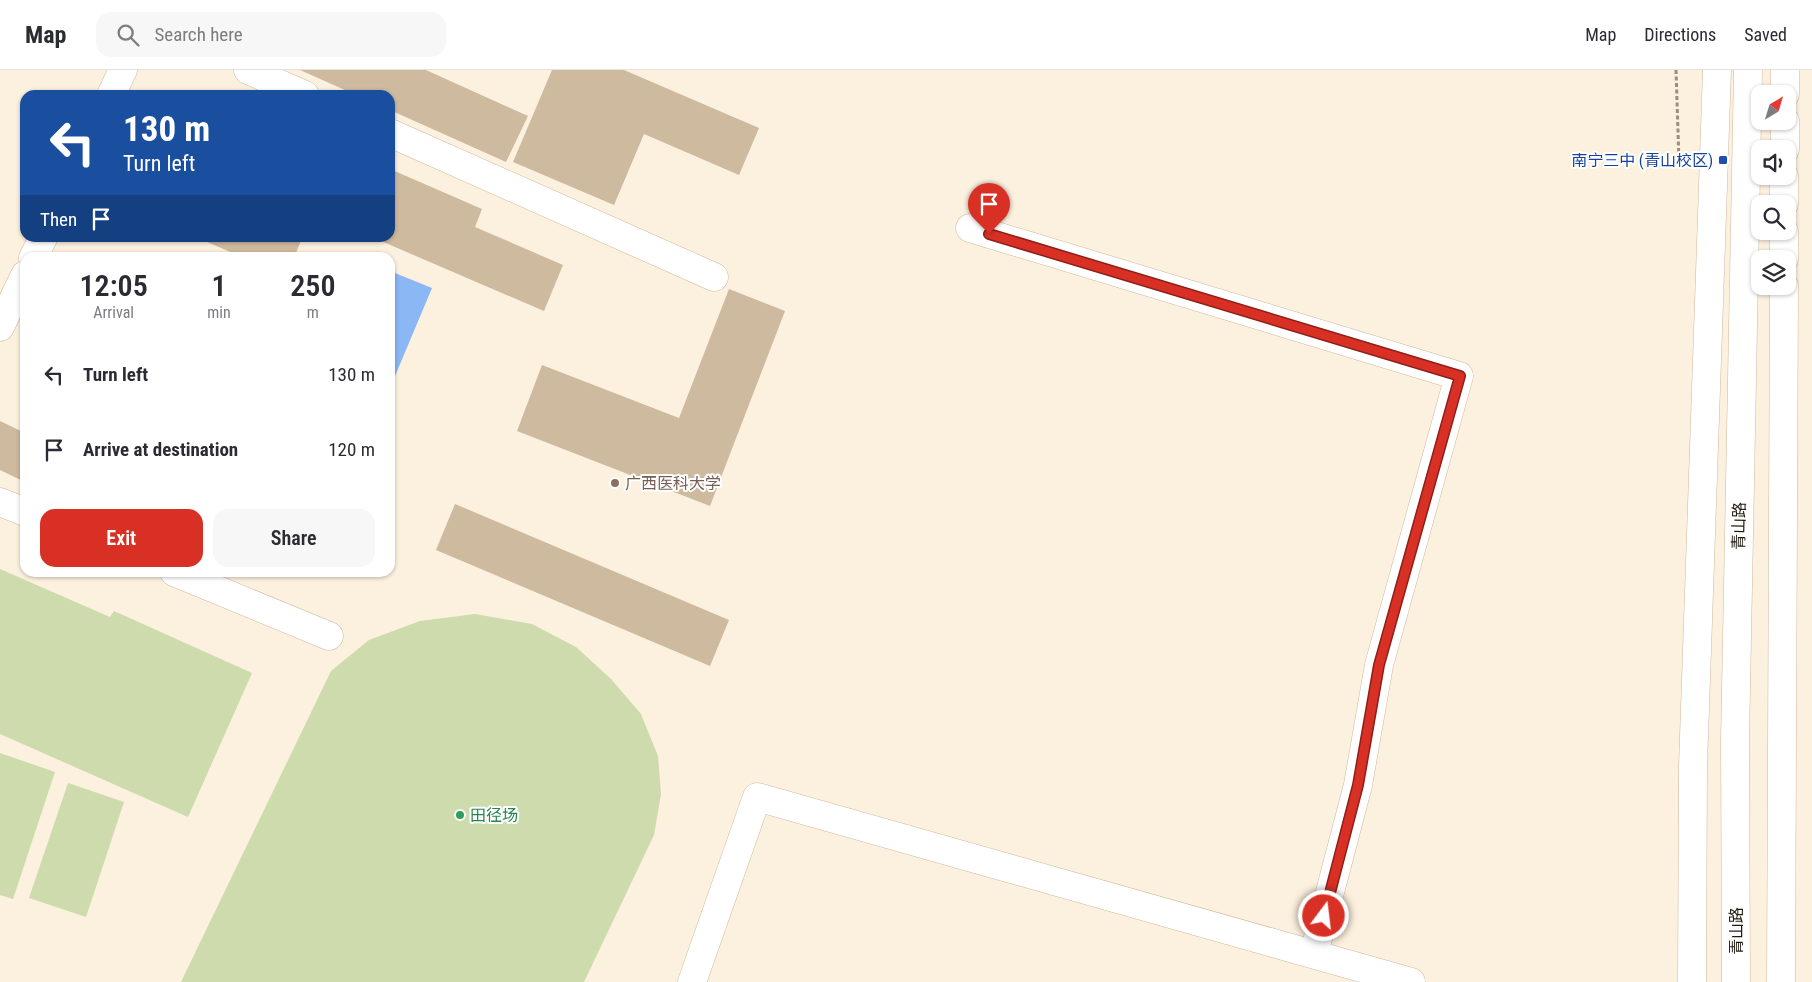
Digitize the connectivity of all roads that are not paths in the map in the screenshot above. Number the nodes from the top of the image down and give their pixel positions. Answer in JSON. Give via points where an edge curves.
{"nodes":[{"id":1,"x":123,"y":70,"type":"edge"},
{"id":2,"x":248,"y":70,"type":"edge"},
{"id":3,"x":1717,"y":70,"type":"edge"},
{"id":4,"x":1748,"y":70,"type":"edge"},
{"id":5,"x":1785,"y":70,"type":"edge"},
{"id":6,"x":1785,"y":85,"type":"edge"},
{"id":7,"x":113,"y":90,"type":"edge"},
{"id":8,"x":293,"y":90,"type":"edge"},
{"id":9,"x":395,"y":135,"type":"edge"},
{"id":10,"x":970,"y":228,"type":"dead end"},
{"id":11,"x":714,"y":277,"type":"dead end"},
{"id":12,"x":20,"y":285,"type":"edge"},
{"id":13,"x":1784,"y":295,"type":"edge"},
{"id":14,"x":0,"y":327,"type":"edge"},
{"id":15,"x":0,"y":502,"type":"edge"},
{"id":16,"x":20,"y":510,"type":"edge"},
{"id":17,"x":186,"y":577,"type":"edge"},
{"id":18,"x":329,"y":636,"type":"dead end"},
{"id":19,"x":1314,"y":953,"type":"junction"},
{"id":20,"x":692,"y":982,"type":"edge"},
{"id":21,"x":1411,"y":982,"type":"edge"},
{"id":22,"x":1692,"y":982,"type":"edge"},
{"id":23,"x":1736,"y":982,"type":"edge"},
{"id":24,"x":1781,"y":982,"type":"edge"}],
"edges":[{"from":1,"to":7,"type":"main road"},
{"from":2,"to":8,"type":"main road"},
{"from":3,"to":22,"type":"main road","via":[[1693,766]]},
{"from":4,"to":23,"type":"main road","name":"青山路","via":[[1735,731]]},
{"from":5,"to":6,"type":"main road"},
{"from":9,"to":11,"type":"main road"},
{"from":10,"to":19,"type":"main road","via":[[1460,376],[1379,665],[1358,785]]},
{"from":12,"to":14,"type":"main road"},
{"from":13,"to":24,"type":"main road"},
{"from":15,"to":16,"type":"main road"},
{"from":17,"to":18,"type":"main road"},
{"from":19,"to":20,"type":"main road","via":[[757,797]]},
{"from":19,"to":21,"type":"main road"}]}
